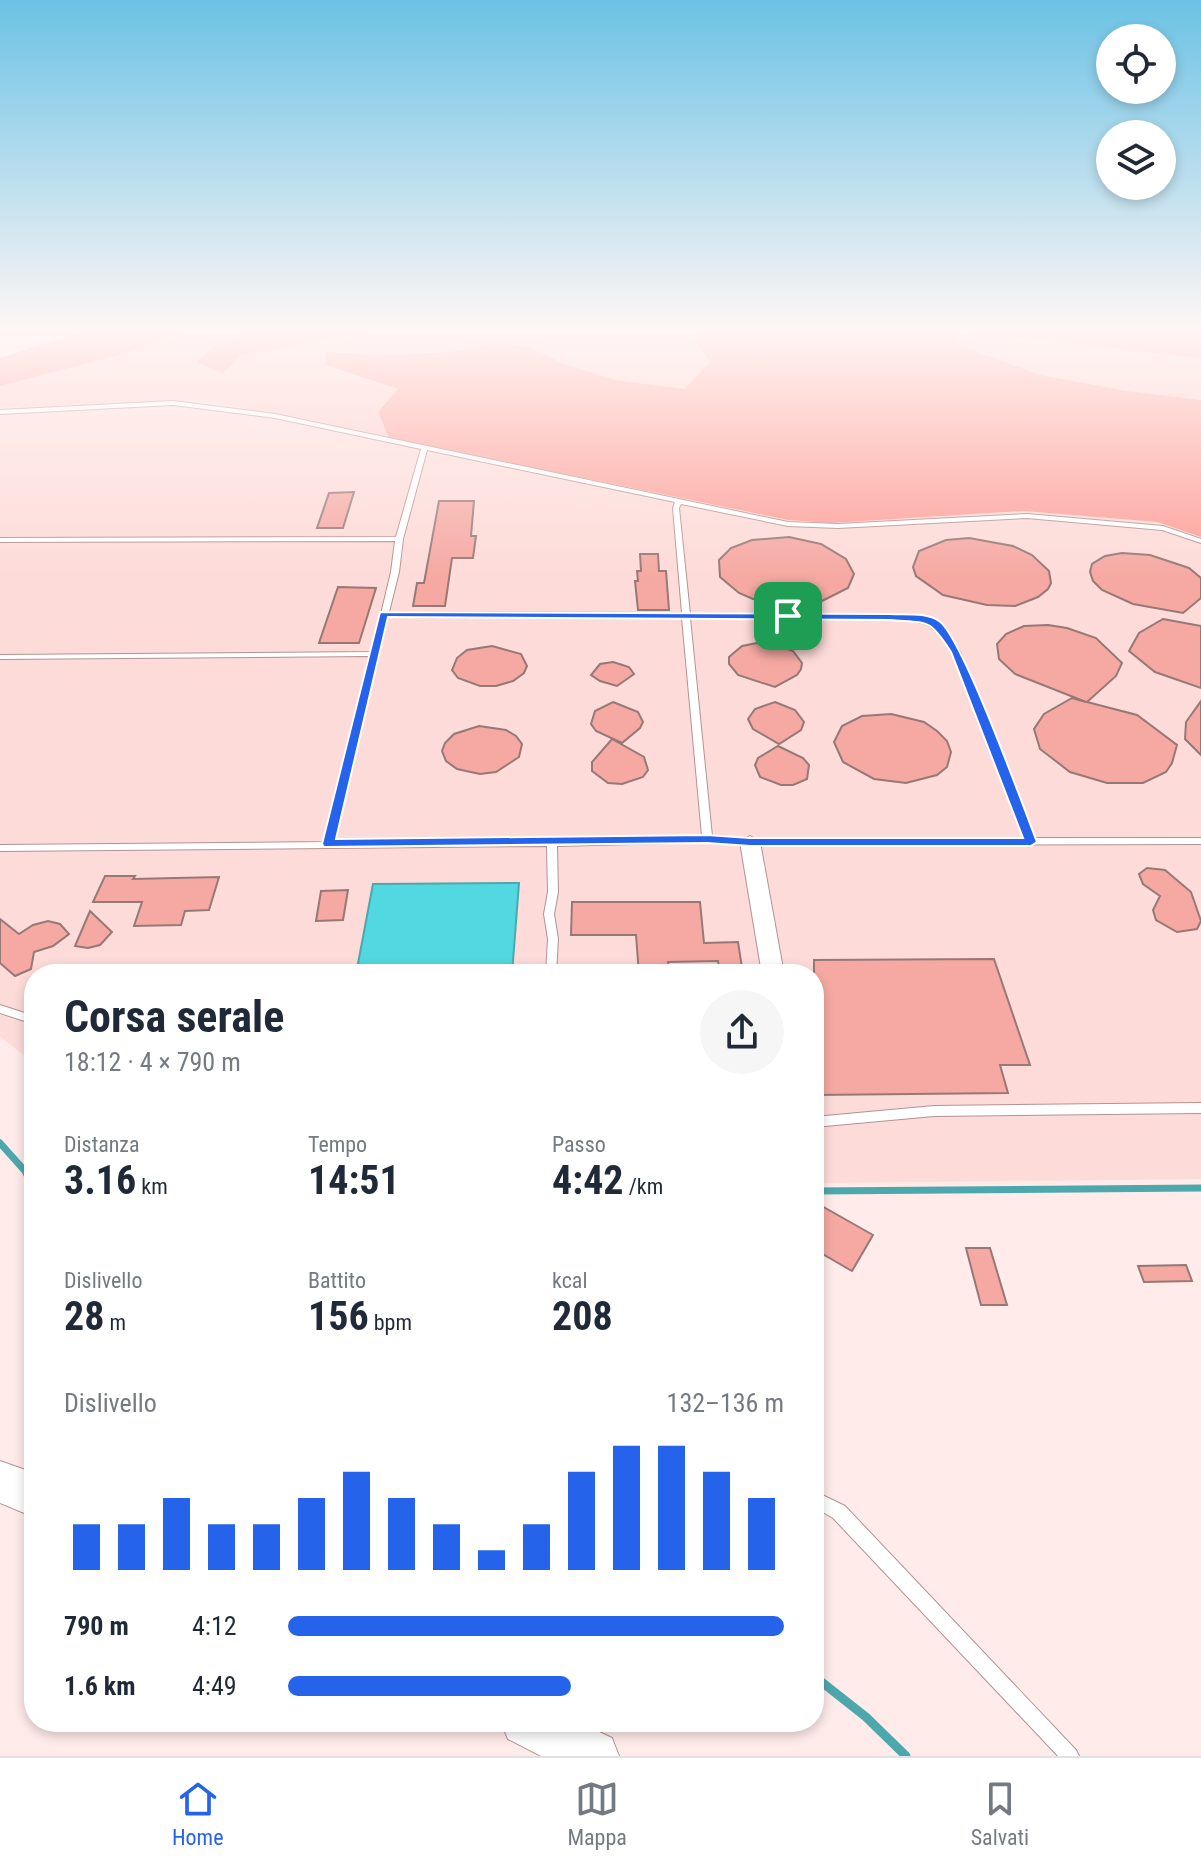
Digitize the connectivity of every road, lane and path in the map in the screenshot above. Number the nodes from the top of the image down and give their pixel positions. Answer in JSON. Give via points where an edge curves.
{"nodes":[{"id":1,"x":251,"y":412,"type":"edge"},
{"id":2,"x":424,"y":449,"type":"junction"},
{"id":3,"x":679,"y":501,"type":"junction"},
{"id":4,"x":399,"y":539,"type":"junction"},
{"id":5,"x":0,"y":540,"type":"edge"},
{"id":6,"x":1201,"y":541,"type":"edge"},
{"id":7,"x":384,"y":614,"type":"junction"},
{"id":8,"x":685,"y":616,"type":"junction"},
{"id":9,"x":373,"y":654,"type":"junction"},
{"id":10,"x":0,"y":657,"type":"edge"},
{"id":11,"x":707,"y":839,"type":"junction"},
{"id":12,"x":1201,"y":841,"type":"edge"},
{"id":13,"x":750,"y":842,"type":"junction"},
{"id":14,"x":1031,"y":842,"type":"junction"},
{"id":15,"x":552,"y":843,"type":"junction"},
{"id":16,"x":329,"y":844,"type":"junction"},
{"id":17,"x":0,"y":848,"type":"edge"},
{"id":18,"x":552,"y":964,"type":"edge"},
{"id":19,"x":771,"y":964,"type":"edge"},
{"id":20,"x":0,"y":1009,"type":"edge"},
{"id":21,"x":24,"y":1017,"type":"edge"},
{"id":22,"x":1201,"y":1108,"type":"edge"},
{"id":23,"x":824,"y":1121,"type":"edge"},
{"id":24,"x":0,"y":1482,"type":"edge"},
{"id":25,"x":24,"y":1491,"type":"edge"},
{"id":26,"x":824,"y":1504,"type":"edge"},
{"id":27,"x":545,"y":1732,"type":"edge"},
{"id":28,"x":594,"y":1756,"type":"edge"},
{"id":29,"x":1070,"y":1756,"type":"edge"}],
"edges":[{"from":1,"to":2,"type":"lane"},
{"from":2,"to":3,"type":"lane"},
{"from":2,"to":4,"type":"lane"},
{"from":3,"to":6,"type":"lane","via":[[799,525],[1027,516],[1163,528]]},
{"from":3,"to":8,"type":"lane"},
{"from":4,"to":5,"type":"lane"},
{"from":4,"to":7,"type":"lane"},
{"from":7,"to":8,"type":"lane"},
{"from":7,"to":9,"type":"lane"},
{"from":8,"to":11,"type":"lane"},
{"from":8,"to":14,"type":"lane","via":[[890,617],[938,624],[956,652]]},
{"from":9,"to":10,"type":"lane"},
{"from":9,"to":16,"type":"lane"},
{"from":11,"to":13,"type":"lane"},
{"from":11,"to":15,"type":"lane"},
{"from":12,"to":14,"type":"lane"},
{"from":13,"to":14,"type":"lane"},
{"from":13,"to":19,"type":"street"},
{"from":15,"to":16,"type":"lane"},
{"from":15,"to":18,"type":"lane"},
{"from":16,"to":17,"type":"lane"},
{"from":20,"to":21,"type":"lane"},
{"from":22,"to":23,"type":"lane","via":[[934,1111]]},
{"from":24,"to":25,"type":"main road"},
{"from":26,"to":29,"type":"lane","via":[[839,1512]]},
{"from":27,"to":28,"type":"main road"}]}
